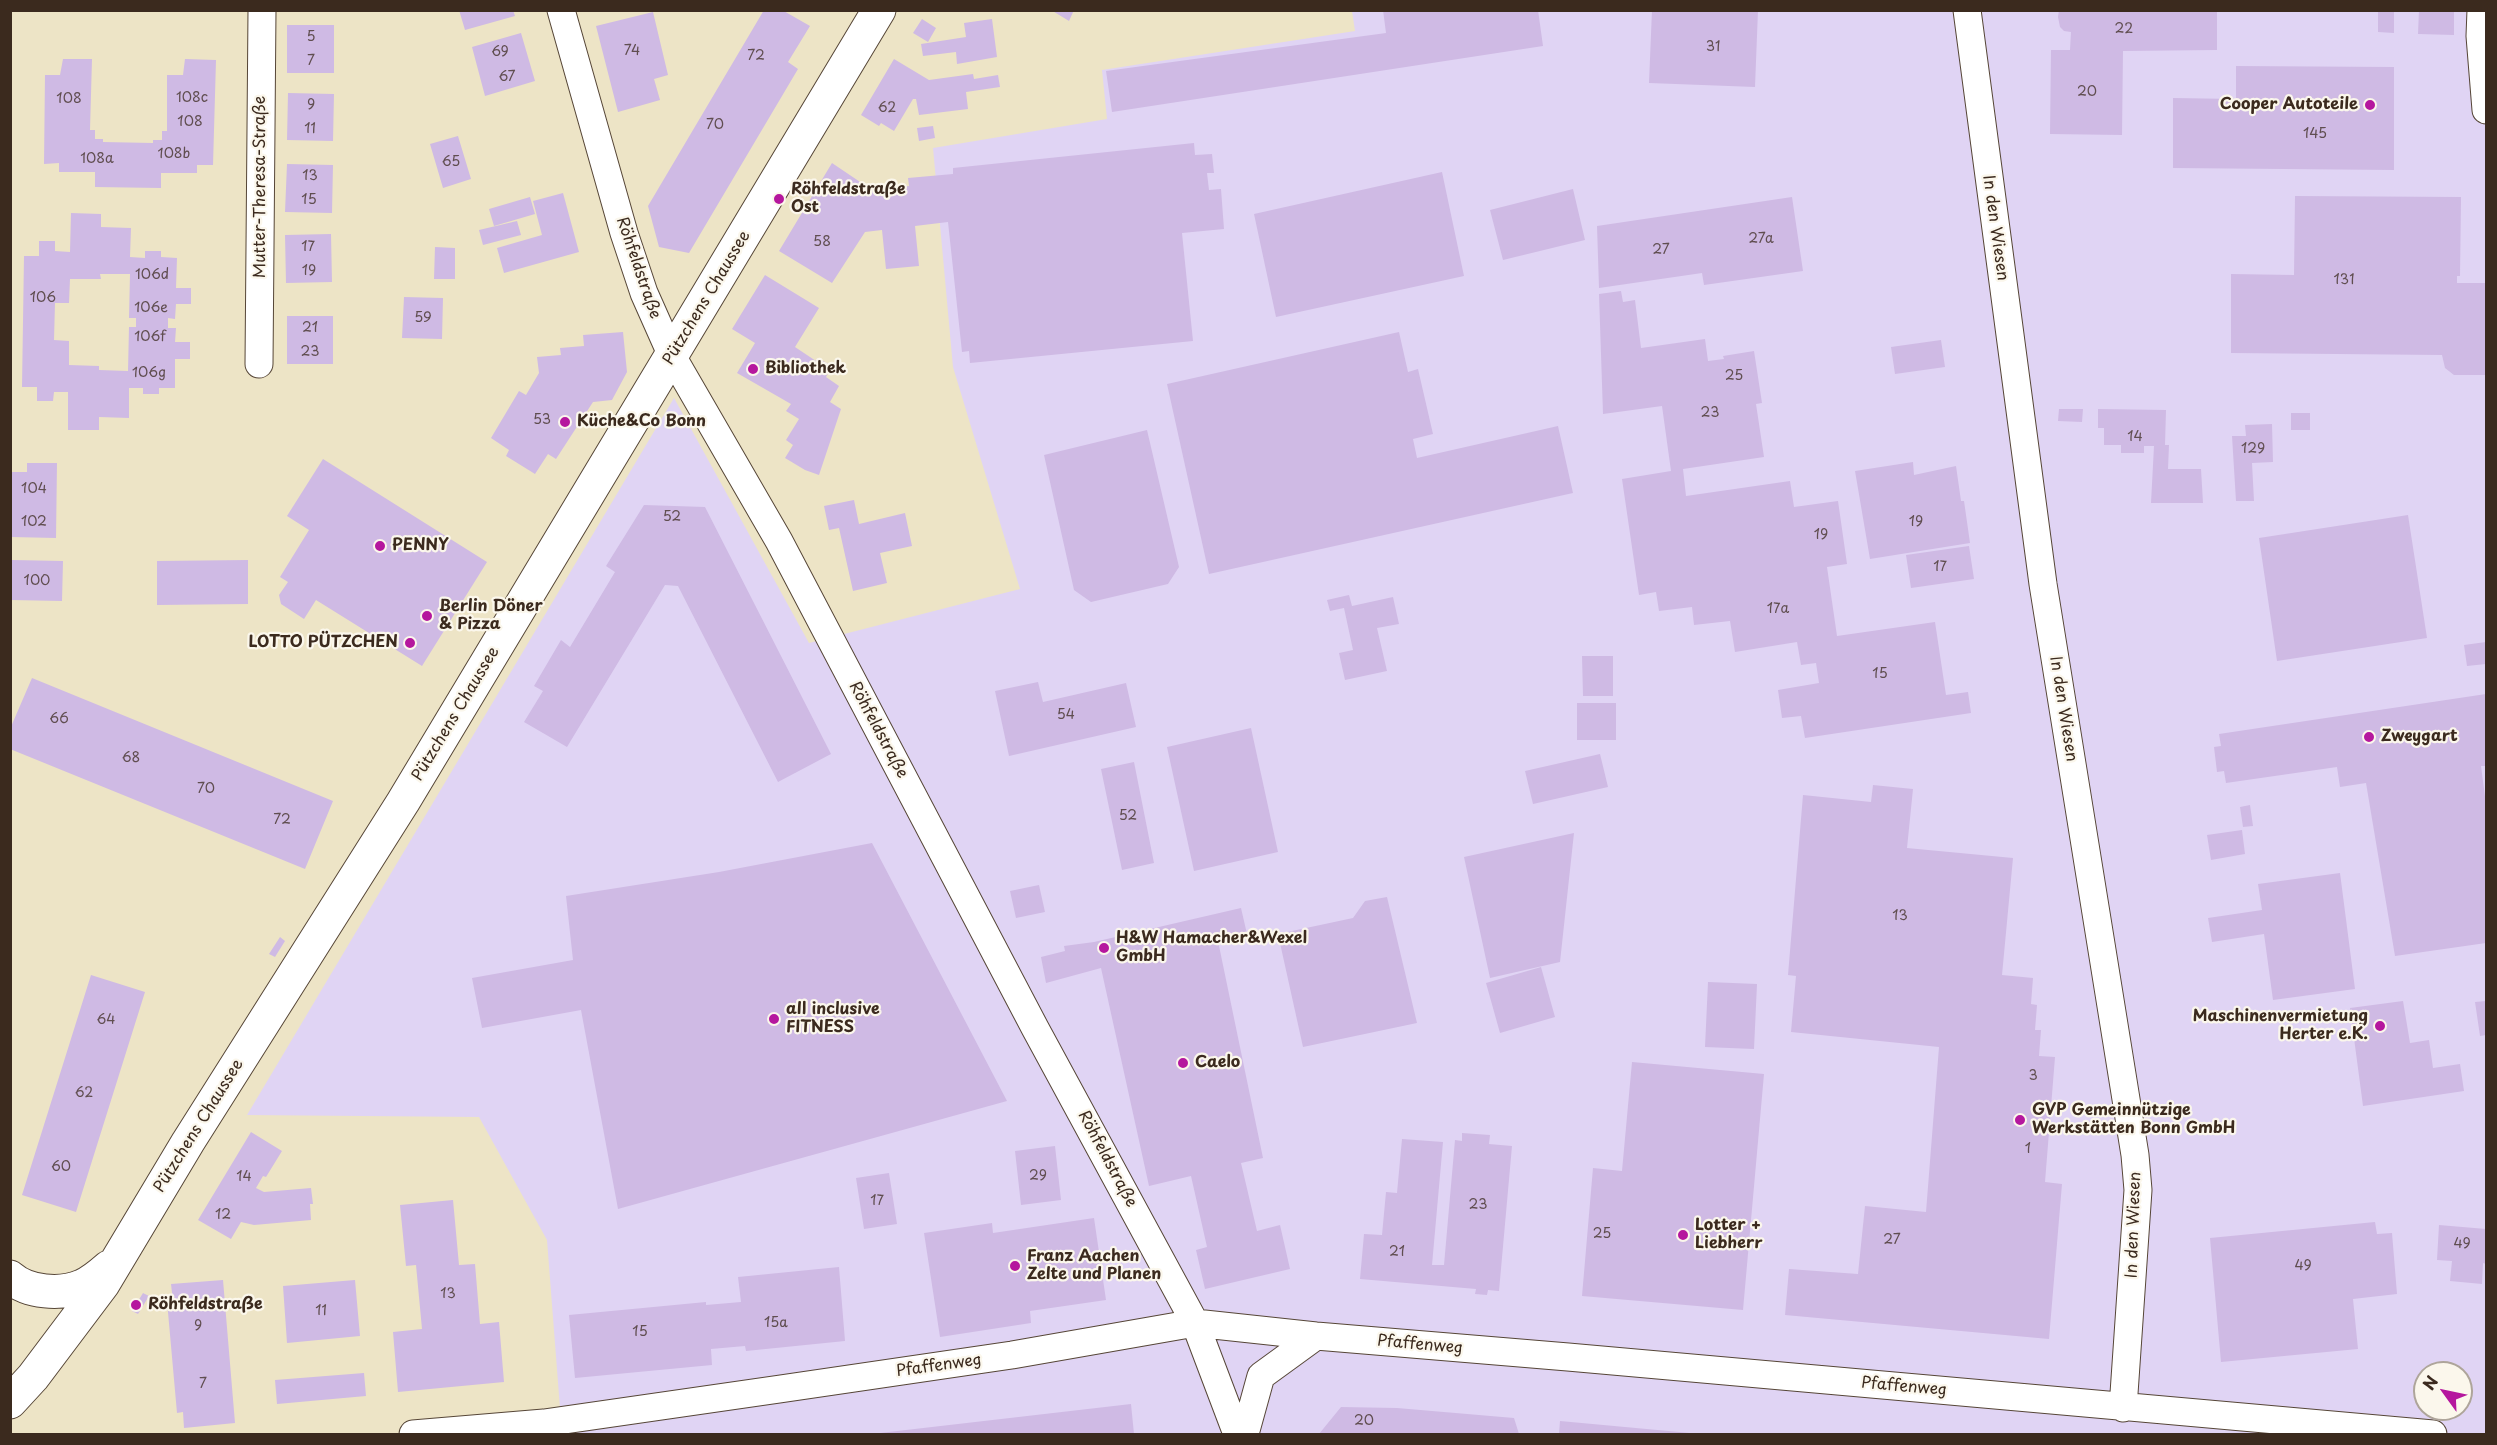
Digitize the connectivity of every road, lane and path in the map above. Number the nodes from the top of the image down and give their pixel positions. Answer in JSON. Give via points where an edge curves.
{"nodes":[{"id":1,"x":262,"y":10,"type":"edge"},
{"id":2,"x":561,"y":10,"type":"edge"},
{"id":3,"x":879,"y":10,"type":"edge"},
{"id":4,"x":1966,"y":10,"type":"edge"},
{"id":5,"x":2481,"y":10,"type":"edge"},
{"id":6,"x":2487,"y":110,"type":"edge"},
{"id":7,"x":672,"y":356,"type":"junction"},
{"id":8,"x":260,"y":364,"type":"dead end"},
{"id":9,"x":113,"y":1264,"type":"junction"},
{"id":10,"x":10,"y":1277,"type":"edge"},
{"id":11,"x":1195,"y":1323,"type":"junction"},
{"id":12,"x":1316,"y":1336,"type":"junction"},
{"id":13,"x":10,"y":1402,"type":"edge"},
{"id":14,"x":2122,"y":1408,"type":"junction"},
{"id":15,"x":412,"y":1434,"type":"edge"},
{"id":16,"x":1237,"y":1434,"type":"edge"},
{"id":17,"x":1245,"y":1434,"type":"edge"},
{"id":18,"x":2433,"y":1434,"type":"edge"}],
"edges":[{"from":1,"to":8,"type":"street","name":"Mutter-Theresa-Straße"},
{"from":2,"to":7,"type":"street","name":"Röhfeldstraße","via":[[624,233],[644,293]]},
{"from":3,"to":7,"type":"street","name":"Pützchens Chaussee"},
{"from":4,"to":14,"type":"street","name":"In den Wiesen","via":[[2043,584],[2135,1155],[2138,1190]]},
{"from":5,"to":6,"type":"street"},
{"from":7,"to":9,"type":"street","name":"Pützchens Chaussee","via":[[404,802]]},
{"from":7,"to":11,"type":"street","name":"Röhfeldstraße","via":[[779,541]]},
{"from":9,"to":10,"type":"street","via":[[81,1286],[56,1292],[35,1289]]},
{"from":9,"to":13,"type":"street","name":"Pützchens Chaussee","via":[[103,1284]]},
{"from":11,"to":12,"type":"street","name":"Pfaffenweg"},
{"from":11,"to":15,"type":"street","name":"Pfaffenweg","via":[[1012,1355],[544,1423]]},
{"from":11,"to":16,"type":"street","name":"Röhfeldstraße"},
{"from":12,"to":14,"type":"street","name":"Pfaffenweg"},
{"from":12,"to":17,"type":"street","via":[[1261,1376]]},
{"from":14,"to":18,"type":"street","name":"Pfaffenweg"}]}
